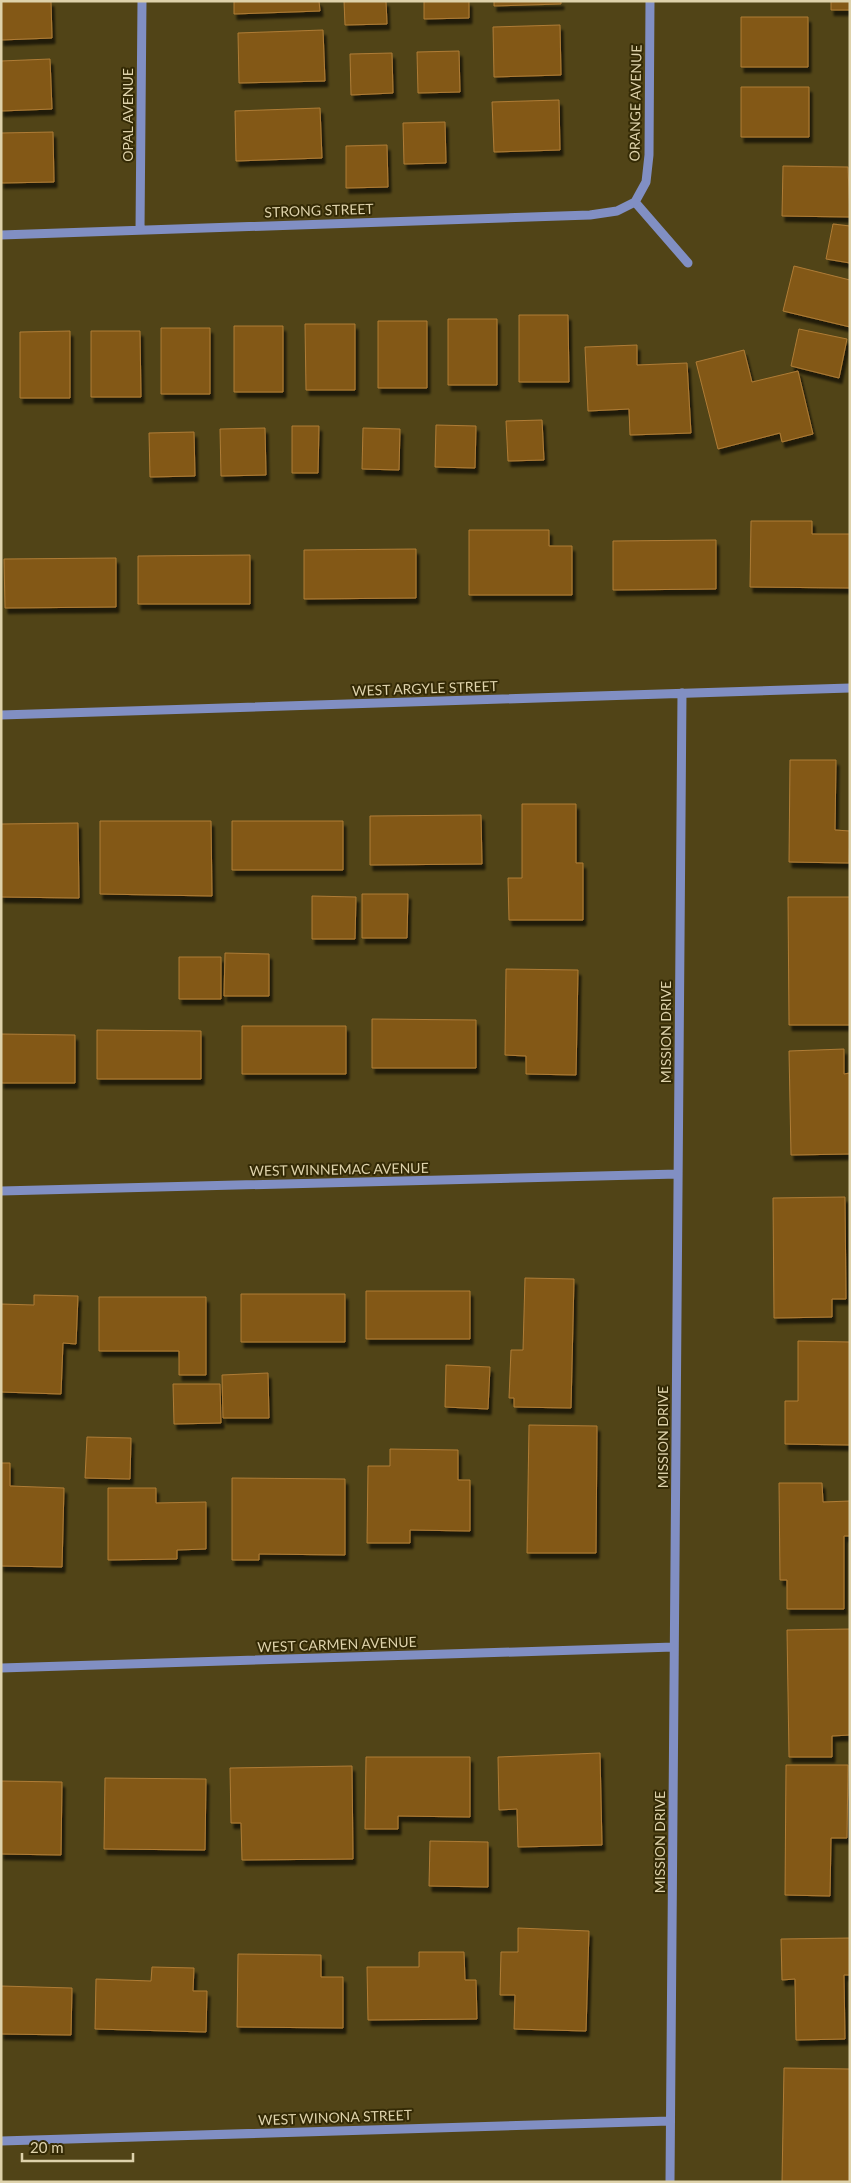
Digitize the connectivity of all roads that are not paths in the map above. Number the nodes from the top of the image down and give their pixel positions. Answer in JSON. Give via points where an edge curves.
{"nodes":[{"id":1,"x":142,"y":1,"type":"edge"},
{"id":2,"x":650,"y":1,"type":"edge"},
{"id":3,"x":635,"y":202,"type":"junction"},
{"id":4,"x":140,"y":230,"type":"junction"},
{"id":5,"x":1,"y":235,"type":"edge"},
{"id":6,"x":688,"y":263,"type":"dead end"},
{"id":7,"x":850,"y":688,"type":"edge"},
{"id":8,"x":682,"y":694,"type":"junction"},
{"id":9,"x":1,"y":716,"type":"edge"},
{"id":10,"x":678,"y":1174,"type":"junction"},
{"id":11,"x":1,"y":1191,"type":"edge"},
{"id":12,"x":674,"y":1646,"type":"junction"},
{"id":13,"x":1,"y":1668,"type":"edge"},
{"id":14,"x":670,"y":2121,"type":"junction"},
{"id":15,"x":1,"y":2141,"type":"edge"},
{"id":16,"x":670,"y":2182,"type":"edge"}],
"edges":[{"from":1,"to":4,"type":"street","name":"OPAL AVENUE"},
{"from":2,"to":3,"type":"street","name":"ORANGE AVENUE","via":[[649,155],[646,182]]},
{"from":3,"to":4,"type":"street","name":"STRONG STREET","via":[[617,211],[590,215]]},
{"from":3,"to":6,"type":"street"},
{"from":4,"to":5,"type":"street","name":"STRONG STREET"},
{"from":7,"to":8,"type":"street","name":"WEST ARGYLE STREET"},
{"from":8,"to":9,"type":"street","name":"WEST ARGYLE STREET"},
{"from":8,"to":10,"type":"street","name":"MISSION DRIVE"},
{"from":10,"to":11,"type":"street","name":"WEST WINNEMAC AVENUE"},
{"from":10,"to":12,"type":"street","name":"MISSION DRIVE"},
{"from":12,"to":13,"type":"street","name":"WEST CARMEN AVENUE"},
{"from":12,"to":14,"type":"street","name":"MISSION DRIVE"},
{"from":14,"to":15,"type":"street","name":"WEST WINONA STREET"},
{"from":14,"to":16,"type":"street","name":"MISSION DRIVE"}]}
